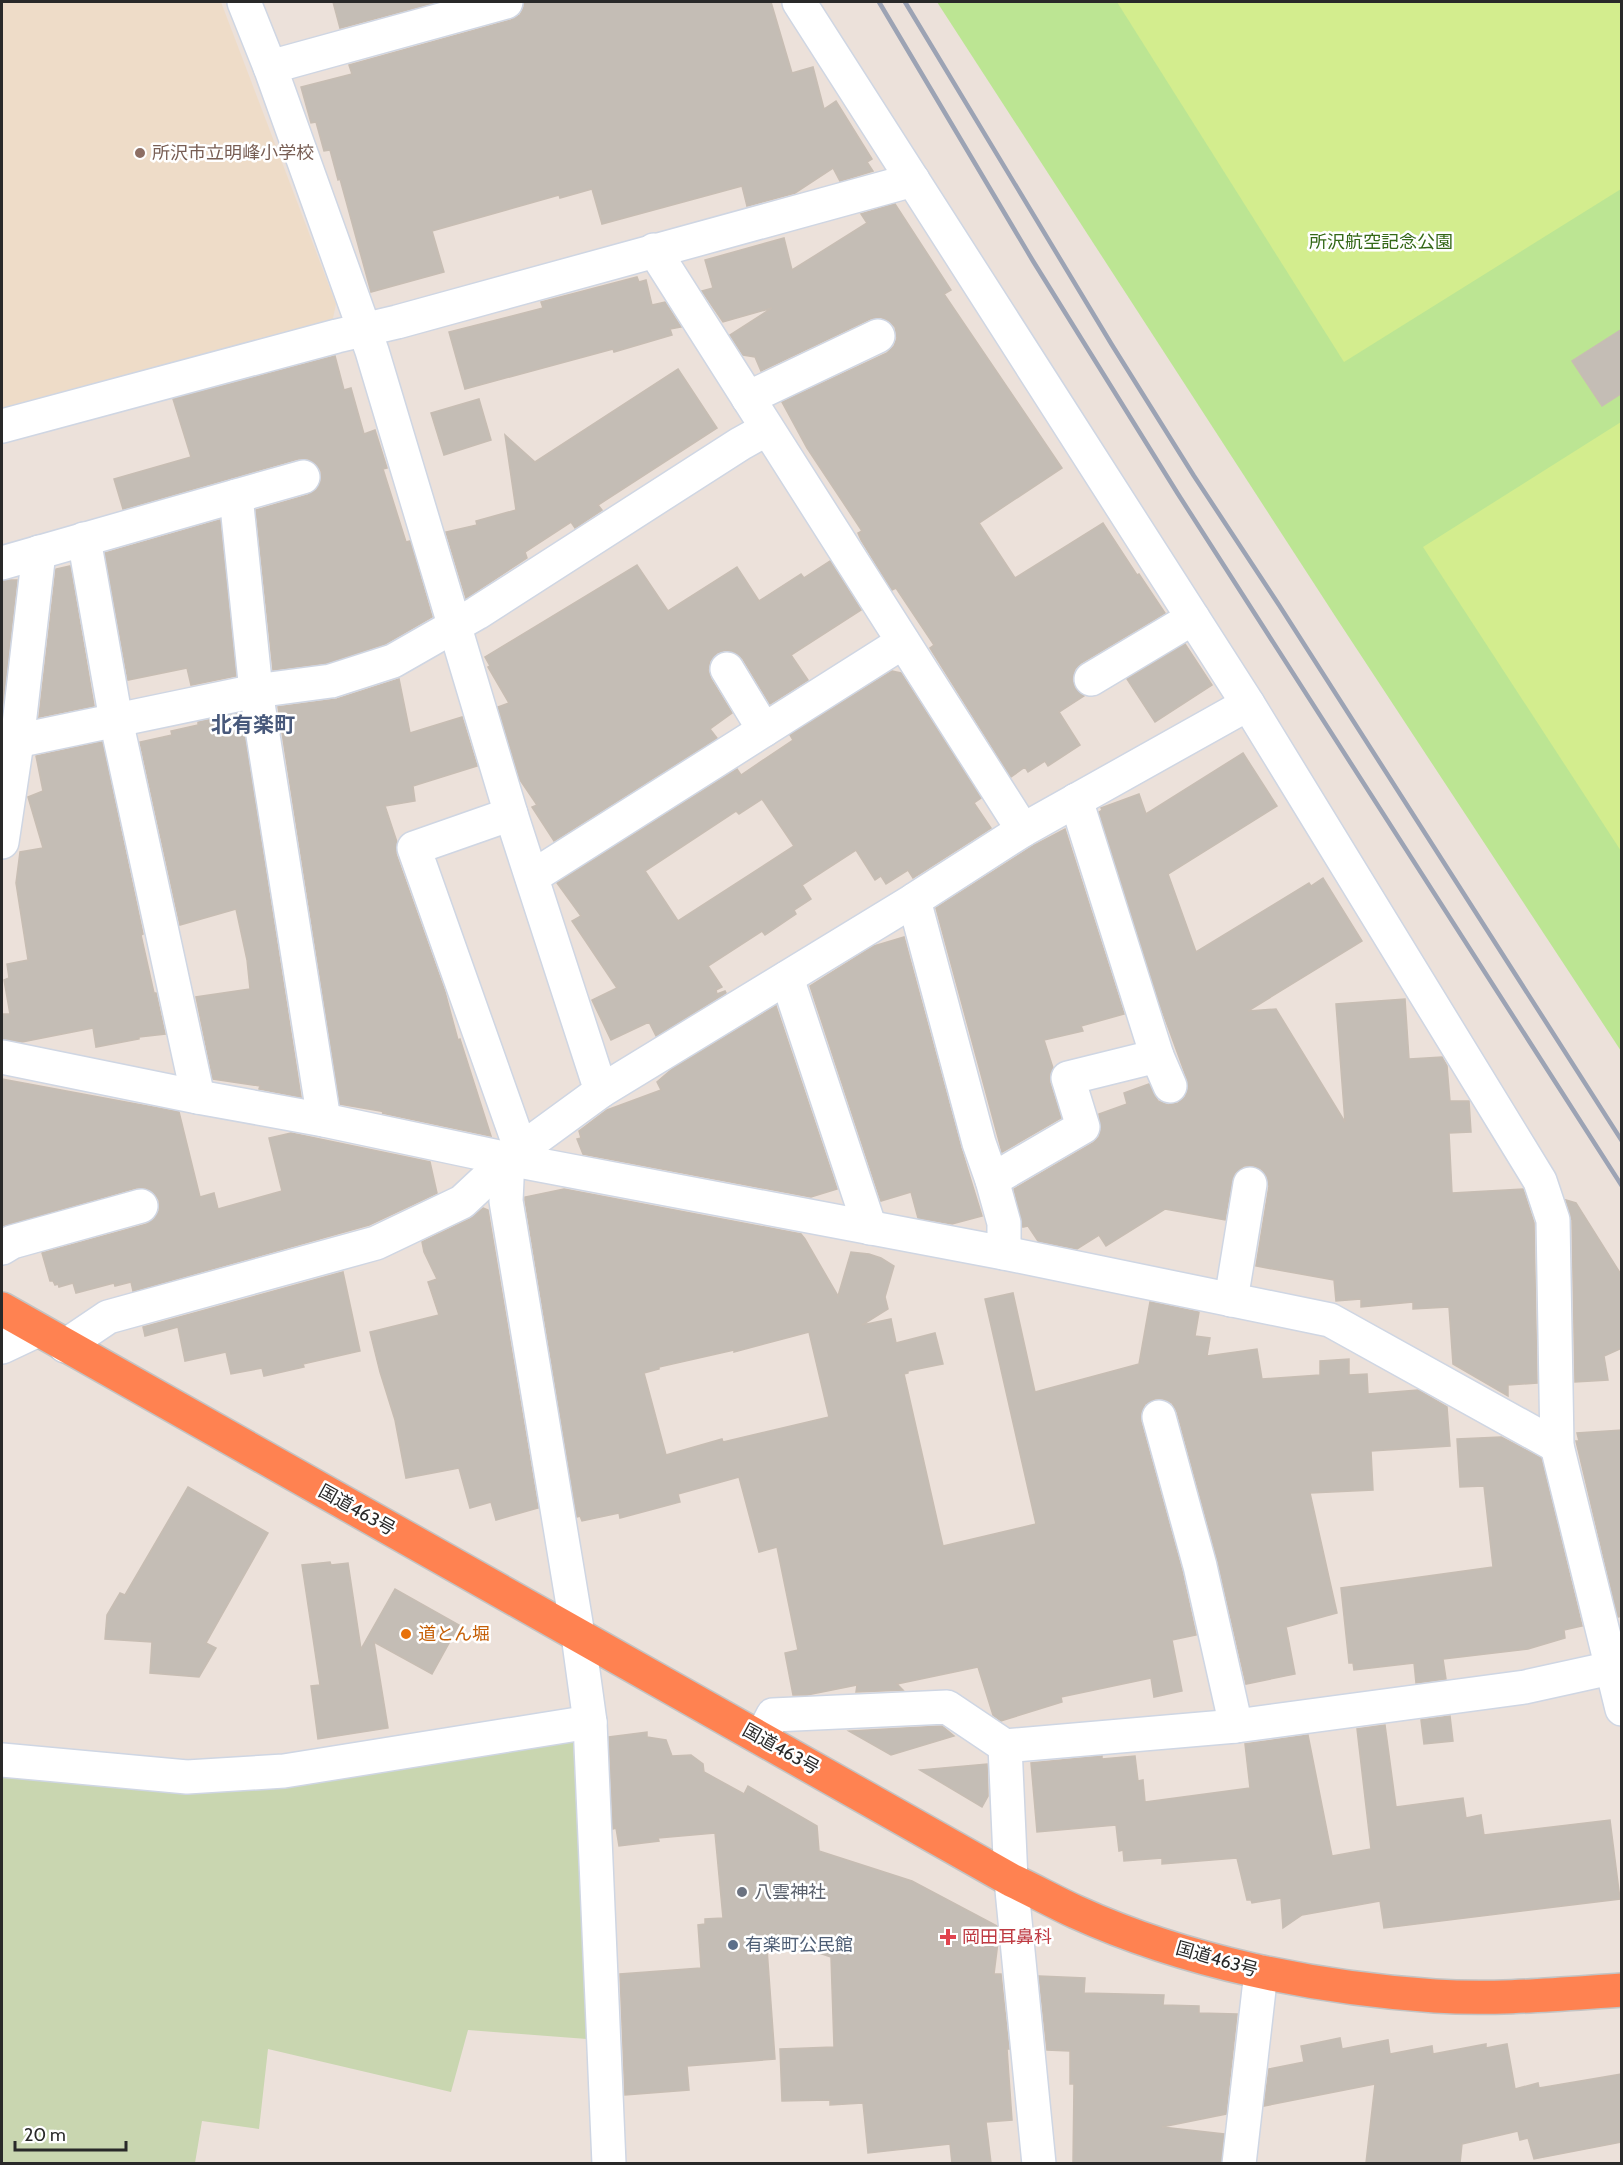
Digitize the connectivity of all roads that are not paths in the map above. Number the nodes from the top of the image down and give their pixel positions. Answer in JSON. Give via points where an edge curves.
{"nodes":[{"id":1,"x":244,"y":2,"type":"edge"},
{"id":2,"x":506,"y":2,"type":"edge"},
{"id":3,"x":799,"y":2,"type":"edge"},
{"id":4,"x":270,"y":68,"type":"junction"},
{"id":5,"x":913,"y":180,"type":"junction"},
{"id":6,"x":654,"y":250,"type":"junction"},
{"id":7,"x":364,"y":329,"type":"junction"},
{"id":8,"x":878,"y":336,"type":"dead end"},
{"id":9,"x":748,"y":398,"type":"junction"},
{"id":10,"x":2,"y":426,"type":"edge"},
{"id":11,"x":767,"y":429,"type":"junction"},
{"id":12,"x":303,"y":477,"type":"dead end"},
{"id":13,"x":236,"y":496,"type":"junction"},
{"id":14,"x":84,"y":539,"type":"junction"},
{"id":15,"x":39,"y":552,"type":"junction"},
{"id":16,"x":2,"y":563,"type":"edge"},
{"id":17,"x":1193,"y":618,"type":"junction"},
{"id":18,"x":455,"y":625,"type":"junction"},
{"id":19,"x":903,"y":642,"type":"junction"},
{"id":20,"x":727,"y":669,"type":"dead end"},
{"id":21,"x":1090,"y":680,"type":"dead end"},
{"id":22,"x":256,"y":691,"type":"junction"},
{"id":23,"x":1248,"y":704,"type":"junction"},
{"id":24,"x":116,"y":720,"type":"junction"},
{"id":25,"x":765,"y":730,"type":"junction"},
{"id":26,"x":9,"y":743,"type":"edge"},
{"id":27,"x":1076,"y":800,"type":"junction"},
{"id":28,"x":511,"y":814,"type":"junction"},
{"id":29,"x":1023,"y":830,"type":"junction"},
{"id":30,"x":2,"y":842,"type":"edge"},
{"id":31,"x":532,"y":877,"type":"junction"},
{"id":32,"x":914,"y":900,"type":"junction"},
{"id":33,"x":787,"y":978,"type":"junction"},
{"id":34,"x":1157,"y":1056,"type":"junction"},
{"id":35,"x":2,"y":1057,"type":"edge"},
{"id":36,"x":1170,"y":1086,"type":"dead end"},
{"id":37,"x":601,"y":1090,"type":"junction"},
{"id":38,"x":198,"y":1097,"type":"junction"},
{"id":39,"x":324,"y":1120,"type":"junction"},
{"id":40,"x":514,"y":1154,"type":"junction"},
{"id":41,"x":992,"y":1180,"type":"junction"},
{"id":42,"x":1250,"y":1184,"type":"dead end"},
{"id":43,"x":141,"y":1206,"type":"dead end"},
{"id":44,"x":870,"y":1228,"type":"junction"},
{"id":45,"x":2,"y":1248,"type":"edge"},
{"id":46,"x":1004,"y":1253,"type":"junction"},
{"id":47,"x":1231,"y":1300,"type":"junction"},
{"id":48,"x":2,"y":1309,"type":"edge"},
{"id":49,"x":52,"y":1338,"type":"junction"},
{"id":50,"x":2,"y":1347,"type":"edge"},
{"id":51,"x":1159,"y":1417,"type":"dead end"},
{"id":52,"x":1557,"y":1446,"type":"junction"},
{"id":53,"x":578,"y":1635,"type":"junction"},
{"id":54,"x":1611,"y":1668,"type":"junction"},
{"id":55,"x":1622,"y":1709,"type":"edge"},
{"id":56,"x":590,"y":1722,"type":"junction"},
{"id":57,"x":1236,"y":1726,"type":"junction"},
{"id":58,"x":761,"y":1738,"type":"junction"},
{"id":59,"x":1005,"y":1746,"type":"junction"},
{"id":60,"x":2,"y":1760,"type":"edge"},
{"id":61,"x":1011,"y":1880,"type":"junction"},
{"id":62,"x":1261,"y":1972,"type":"junction"},
{"id":63,"x":1622,"y":1990,"type":"edge"},
{"id":64,"x":609,"y":2163,"type":"edge"},
{"id":65,"x":1039,"y":2163,"type":"edge"},
{"id":66,"x":1239,"y":2163,"type":"edge"}],
"edges":[{"from":1,"to":4,"type":"street"},
{"from":2,"to":4,"type":"street"},
{"from":3,"to":5,"type":"street"},
{"from":4,"to":7,"type":"street"},
{"from":5,"to":6,"type":"street"},
{"from":5,"to":17,"type":"street"},
{"from":6,"to":7,"type":"street"},
{"from":6,"to":9,"type":"street"},
{"from":7,"to":10,"type":"street"},
{"from":7,"to":18,"type":"street"},
{"from":8,"to":9,"type":"street"},
{"from":9,"to":11,"type":"street"},
{"from":11,"to":18,"type":"street"},
{"from":11,"to":19,"type":"street"},
{"from":12,"to":13,"type":"street"},
{"from":13,"to":14,"type":"street"},
{"from":13,"to":22,"type":"street"},
{"from":14,"to":15,"type":"street"},
{"from":14,"to":24,"type":"street"},
{"from":15,"to":16,"type":"street"},
{"from":15,"to":26,"type":"street"},
{"from":17,"to":21,"type":"street"},
{"from":17,"to":23,"type":"street"},
{"from":18,"to":22,"type":"street","via":[[393,661],[331,681]]},
{"from":18,"to":28,"type":"street"},
{"from":19,"to":25,"type":"street"},
{"from":19,"to":29,"type":"street"},
{"from":20,"to":25,"type":"street"},
{"from":22,"to":24,"type":"street"},
{"from":22,"to":39,"type":"street"},
{"from":23,"to":27,"type":"street"},
{"from":23,"to":52,"type":"street","via":[[1540,1181],[1553,1220]]},
{"from":24,"to":26,"type":"street"},
{"from":24,"to":38,"type":"street"},
{"from":25,"to":31,"type":"street"},
{"from":26,"to":30,"type":"street"},
{"from":27,"to":29,"type":"street"},
{"from":27,"to":34,"type":"street"},
{"from":28,"to":31,"type":"street"},
{"from":28,"to":40,"type":"street","via":[[414,848]]},
{"from":29,"to":32,"type":"street"},
{"from":31,"to":37,"type":"street"},
{"from":32,"to":33,"type":"street"},
{"from":32,"to":41,"type":"street"},
{"from":33,"to":37,"type":"street"},
{"from":33,"to":44,"type":"street"},
{"from":34,"to":36,"type":"street"},
{"from":34,"to":41,"type":"street","via":[[1068,1078],[1083,1126]]},
{"from":35,"to":38,"type":"street"},
{"from":37,"to":40,"type":"street"},
{"from":38,"to":39,"type":"street"},
{"from":39,"to":40,"type":"street"},
{"from":40,"to":44,"type":"street"},
{"from":40,"to":49,"type":"street","via":[[462,1202],[376,1243],[108,1317]]},
{"from":40,"to":53,"type":"street","via":[[506,1201]]},
{"from":41,"to":46,"type":"street","via":[[1005,1223]]},
{"from":42,"to":47,"type":"street"},
{"from":43,"to":45,"type":"street"},
{"from":44,"to":46,"type":"street"},
{"from":46,"to":47,"type":"street"},
{"from":47,"to":52,"type":"street","via":[[1330,1320]]},
{"from":48,"to":49,"type":"highway","name":"国道463号"},
{"from":49,"to":50,"type":"street"},
{"from":49,"to":53,"type":"highway","name":"国道463号"},
{"from":51,"to":57,"type":"street","via":[[1200,1566]]},
{"from":52,"to":54,"type":"street"},
{"from":53,"to":56,"type":"street"},
{"from":53,"to":58,"type":"highway","name":"国道463号"},
{"from":54,"to":55,"type":"street"},
{"from":54,"to":57,"type":"street","via":[[1525,1687]]},
{"from":56,"to":60,"type":"street","via":[[284,1771],[241,1774],[187,1777]]},
{"from":56,"to":64,"type":"street"},
{"from":57,"to":59,"type":"street"},
{"from":58,"to":59,"type":"street","via":[[773,1715],[947,1707]]},
{"from":58,"to":61,"type":"highway","name":"国道463号"},
{"from":59,"to":61,"type":"street"},
{"from":61,"to":62,"type":"highway","name":"国道463号","via":[[1078,1913],[1139,1936]]},
{"from":61,"to":65,"type":"street"},
{"from":62,"to":63,"type":"highway","name":"国道463号","via":[[1353,1988],[1436,1996],[1520,1997]]},
{"from":62,"to":66,"type":"street"}]}
